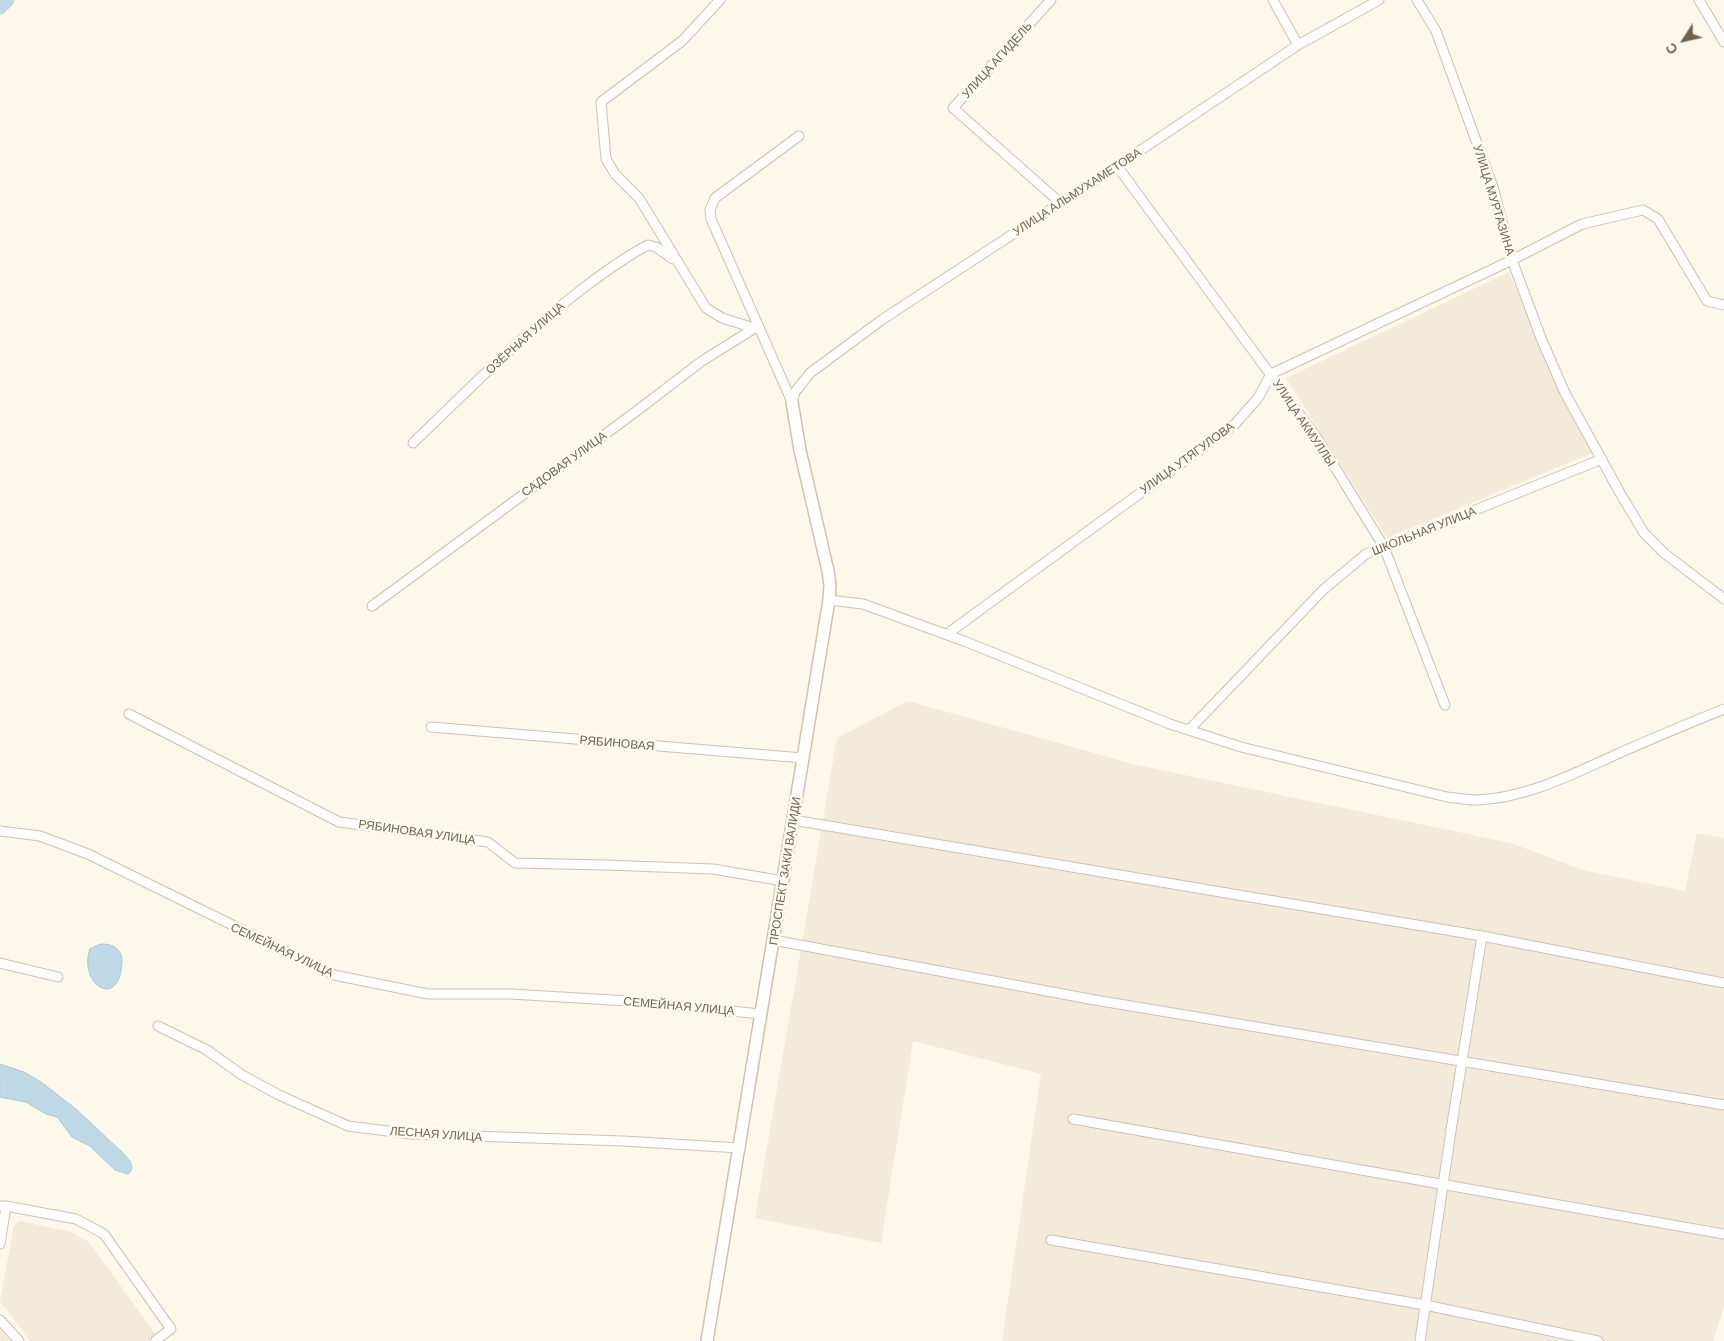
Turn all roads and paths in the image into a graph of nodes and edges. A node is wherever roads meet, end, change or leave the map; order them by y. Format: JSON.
{"nodes":[{"id":1,"x":720,"y":0,"type":"edge"},
{"id":2,"x":1051,"y":0,"type":"edge"},
{"id":3,"x":1273,"y":0,"type":"edge"},
{"id":4,"x":1379,"y":0,"type":"edge"},
{"id":5,"x":1417,"y":0,"type":"edge"},
{"id":6,"x":1699,"y":0,"type":"edge"},
{"id":7,"x":1724,"y":42,"type":"edge"},
{"id":8,"x":1298,"y":46,"type":"junction"},
{"id":9,"x":799,"y":136,"type":"dead end"},
{"id":10,"x":1117,"y":166,"type":"junction"},
{"id":11,"x":1055,"y":198,"type":"dead end"},
{"id":12,"x":1512,"y":260,"type":"junction"},
{"id":13,"x":676,"y":261,"type":"junction"},
{"id":14,"x":1724,"y":305,"type":"edge"},
{"id":15,"x":756,"y":327,"type":"junction"},
{"id":16,"x":1271,"y":374,"type":"junction"},
{"id":17,"x":792,"y":402,"type":"junction"},
{"id":18,"x":413,"y":443,"type":"dead end"},
{"id":19,"x":1602,"y":459,"type":"junction"},
{"id":20,"x":1384,"y":547,"type":"junction"},
{"id":21,"x":1724,"y":599,"type":"edge"},
{"id":22,"x":829,"y":600,"type":"junction"},
{"id":23,"x":372,"y":606,"type":"dead end"},
{"id":24,"x":947,"y":634,"type":"junction"},
{"id":25,"x":1445,"y":705,"type":"dead end"},
{"id":26,"x":1724,"y":709,"type":"edge"},
{"id":27,"x":129,"y":714,"type":"dead end"},
{"id":28,"x":431,"y":727,"type":"dead end"},
{"id":29,"x":1188,"y":730,"type":"junction"},
{"id":30,"x":803,"y":758,"type":"junction"},
{"id":31,"x":793,"y":820,"type":"junction"},
{"id":32,"x":0,"y":831,"type":"edge"},
{"id":33,"x":783,"y":882,"type":"junction"},
{"id":34,"x":1482,"y":936,"type":"junction"},
{"id":35,"x":773,"y":940,"type":"junction"},
{"id":36,"x":0,"y":963,"type":"edge"},
{"id":37,"x":58,"y":977,"type":"dead end"},
{"id":38,"x":1724,"y":983,"type":"edge"},
{"id":39,"x":761,"y":1014,"type":"junction"},
{"id":40,"x":158,"y":1026,"type":"dead end"},
{"id":41,"x":1462,"y":1061,"type":"junction"},
{"id":42,"x":1724,"y":1105,"type":"edge"},
{"id":43,"x":1073,"y":1119,"type":"dead end"},
{"id":44,"x":740,"y":1148,"type":"junction"},
{"id":45,"x":1443,"y":1184,"type":"junction"},
{"id":46,"x":3,"y":1206,"type":"edge"},
{"id":47,"x":1724,"y":1234,"type":"edge"},
{"id":48,"x":1051,"y":1240,"type":"dead end"},
{"id":49,"x":0,"y":1244,"type":"edge"},
{"id":50,"x":1425,"y":1305,"type":"junction"},
{"id":51,"x":0,"y":1320,"type":"edge"},
{"id":52,"x":19,"y":1341,"type":"edge"},
{"id":53,"x":155,"y":1341,"type":"edge"},
{"id":54,"x":707,"y":1341,"type":"edge"},
{"id":55,"x":1420,"y":1341,"type":"edge"},
{"id":56,"x":1598,"y":1341,"type":"edge"}],
"edges":[{"from":1,"to":13,"type":"street"},
{"from":2,"to":11,"type":"street","name":"УЛИЦА АГИДЕЛЬ"},
{"from":3,"to":8,"type":"street"},
{"from":4,"to":8,"type":"street","name":"УЛИЦА АЛЬМУХАМЕТОВА"},
{"from":5,"to":12,"type":"street","name":"УЛИЦА МУРТАЗИНА"},
{"from":6,"to":7,"type":"street"},
{"from":8,"to":10,"type":"street","name":"УЛИЦА АЛЬМУХАМЕТОВА"},
{"from":9,"to":15,"type":"street"},
{"from":10,"to":16,"type":"street","name":"УЛИЦА АКМУЛЛЫ"},
{"from":10,"to":17,"type":"street","name":"УЛИЦА АЛЬМУХАМЕТОВА"},
{"from":12,"to":14,"type":"street","name":"УЛИЦА МУРТАЗИНА"},
{"from":12,"to":16,"type":"street"},
{"from":12,"to":19,"type":"street"},
{"from":13,"to":15,"type":"street"},
{"from":13,"to":18,"type":"street","name":"ОЗЁРНАЯ УЛИЦА"},
{"from":15,"to":17,"type":"street"},
{"from":15,"to":23,"type":"street","name":"САДОВАЯ УЛИЦА"},
{"from":16,"to":20,"type":"street","name":"УЛИЦА АКМУЛЛЫ"},
{"from":16,"to":24,"type":"street","name":"УЛИЦА УТЯГУЛОВА"},
{"from":17,"to":22,"type":"street","name":"ПРОСПЕКТ ЗАКИ ВАЛИДИ"},
{"from":19,"to":20,"type":"street","name":"ШКОЛЬНАЯ УЛИЦА"},
{"from":19,"to":21,"type":"street"},
{"from":20,"to":25,"type":"street","name":"УЛИЦА АКМУЛЛЫ"},
{"from":20,"to":29,"type":"street","name":"ШКОЛЬНАЯ УЛИЦА"},
{"from":22,"to":24,"type":"street"},
{"from":22,"to":30,"type":"street","name":"ПРОСПЕКТ ЗАКИ ВАЛИДИ"},
{"from":24,"to":29,"type":"street"},
{"from":26,"to":29,"type":"street"},
{"from":27,"to":33,"type":"street","name":"РЯБИНОВАЯ УЛИЦА"},
{"from":28,"to":30,"type":"street","name":"РЯБИНОВАЯ"},
{"from":30,"to":31,"type":"street","name":"ПРОСПЕКТ ЗАКИ ВАЛИДИ"},
{"from":31,"to":33,"type":"street","name":"ПРОСПЕКТ ЗАКИ ВАЛИДИ"},
{"from":31,"to":34,"type":"street"},
{"from":32,"to":39,"type":"street","name":"СЕМЕЙНАЯ УЛИЦА"},
{"from":33,"to":35,"type":"street","name":"ПРОСПЕКТ ЗАКИ ВАЛИДИ"},
{"from":34,"to":38,"type":"street"},
{"from":34,"to":41,"type":"street"},
{"from":35,"to":39,"type":"street","name":"ПРОСПЕКТ ЗАКИ ВАЛИДИ"},
{"from":35,"to":41,"type":"street"},
{"from":36,"to":37,"type":"street"},
{"from":39,"to":44,"type":"street","name":"ПРОСПЕКТ ЗАКИ ВАЛИДИ"},
{"from":40,"to":44,"type":"street","name":"ЛЕСНАЯ УЛИЦА"},
{"from":41,"to":42,"type":"street"},
{"from":41,"to":45,"type":"street"},
{"from":43,"to":45,"type":"street"},
{"from":44,"to":54,"type":"street","name":"ПРОСПЕКТ ЗАКИ ВАЛИДИ"},
{"from":45,"to":47,"type":"street"},
{"from":45,"to":50,"type":"street"},
{"from":46,"to":49,"type":"street"},
{"from":46,"to":53,"type":"street"},
{"from":48,"to":50,"type":"street"},
{"from":50,"to":55,"type":"street"},
{"from":50,"to":56,"type":"street"},
{"from":51,"to":52,"type":"street"}]}
